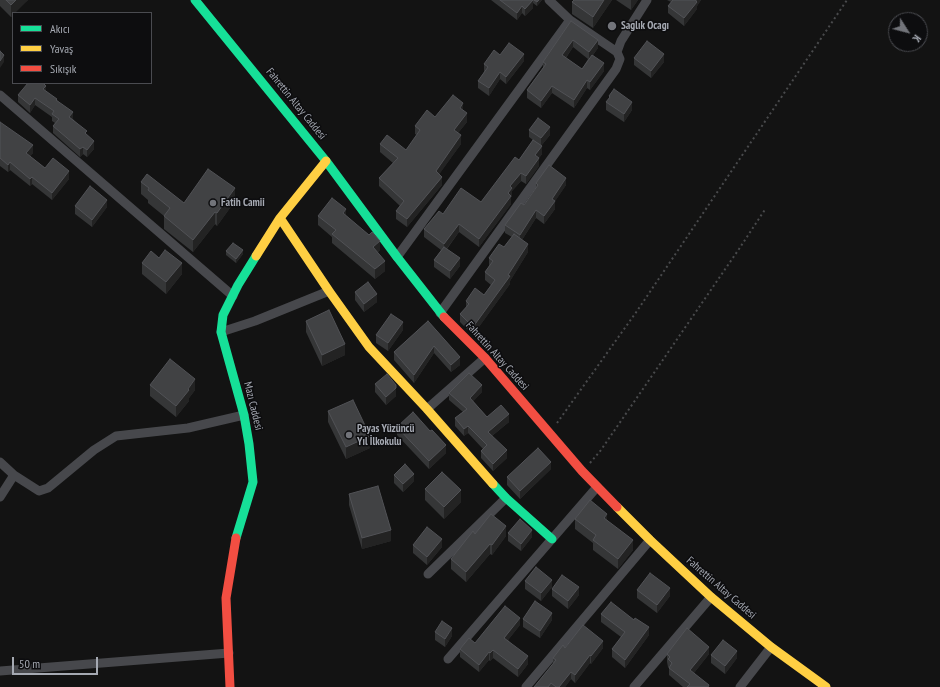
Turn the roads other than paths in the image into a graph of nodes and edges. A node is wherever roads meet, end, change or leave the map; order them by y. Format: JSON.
{"nodes":[{"id":1,"x":195,"y":0,"type":"edge"},
{"id":2,"x":548,"y":0,"type":"edge"},
{"id":3,"x":648,"y":0,"type":"edge"},
{"id":4,"x":570,"y":20,"type":"junction"},
{"id":5,"x":617,"y":52,"type":"junction"},
{"id":6,"x":0,"y":95,"type":"edge"},
{"id":7,"x":326,"y":161,"type":"junction"},
{"id":8,"x":280,"y":218,"type":"junction"},
{"id":9,"x":397,"y":258,"type":"junction"},
{"id":10,"x":329,"y":291,"type":"junction"},
{"id":11,"x":233,"y":296,"type":"junction"},
{"id":12,"x":440,"y":313,"type":"junction"},
{"id":13,"x":221,"y":332,"type":"junction"},
{"id":14,"x":485,"y":358,"type":"junction"},
{"id":15,"x":427,"y":409,"type":"junction"},
{"id":16,"x":244,"y":415,"type":"junction"},
{"id":17,"x":0,"y":462,"type":"edge"},
{"id":18,"x":14,"y":475,"type":"junction"},
{"id":19,"x":596,"y":487,"type":"junction"},
{"id":20,"x":0,"y":497,"type":"edge"},
{"id":21,"x":506,"y":498,"type":"junction"},
{"id":22,"x":552,"y":539,"type":"junction"},
{"id":23,"x":650,"y":540,"type":"junction"},
{"id":24,"x":428,"y":574,"type":"dead end"},
{"id":25,"x":711,"y":597,"type":"junction"},
{"id":26,"x":771,"y":647,"type":"junction"},
{"id":27,"x":229,"y":653,"type":"junction"},
{"id":28,"x":448,"y":658,"type":"dead end"},
{"id":29,"x":0,"y":671,"type":"edge"},
{"id":30,"x":230,"y":687,"type":"edge"},
{"id":31,"x":526,"y":687,"type":"edge"},
{"id":32,"x":634,"y":687,"type":"edge"},
{"id":33,"x":740,"y":687,"type":"edge"},
{"id":34,"x":826,"y":687,"type":"edge"}],
"edges":[{"from":1,"to":7,"type":"street","name":"Fahrettin Altay Caddesi"},
{"from":2,"to":4,"type":"street"},
{"from":3,"to":5,"type":"street"},
{"from":4,"to":5,"type":"street"},
{"from":4,"to":9,"type":"street"},
{"from":5,"to":12,"type":"street"},
{"from":6,"to":11,"type":"street"},
{"from":7,"to":8,"type":"street","name":"Mazı Caddesi"},
{"from":7,"to":9,"type":"street","name":"Fahrettin Altay Caddesi"},
{"from":8,"to":10,"type":"street"},
{"from":8,"to":11,"type":"street","name":"Mazı Caddesi"},
{"from":9,"to":12,"type":"street","name":"Fahrettin Altay Caddesi"},
{"from":10,"to":13,"type":"street"},
{"from":10,"to":15,"type":"street"},
{"from":11,"to":13,"type":"street","name":"Mazı Caddesi"},
{"from":12,"to":14,"type":"street","name":"Fahrettin Altay Caddesi"},
{"from":13,"to":16,"type":"street","name":"Mazı Caddesi"},
{"from":14,"to":15,"type":"street"},
{"from":14,"to":19,"type":"street","name":"Fahrettin Altay Caddesi"},
{"from":15,"to":21,"type":"street"},
{"from":16,"to":18,"type":"street"},
{"from":16,"to":27,"type":"street","name":"Mazı Caddesi"},
{"from":17,"to":18,"type":"street"},
{"from":18,"to":20,"type":"street"},
{"from":19,"to":22,"type":"street"},
{"from":19,"to":23,"type":"street","name":"Fahrettin Altay Caddesi"},
{"from":21,"to":22,"type":"street"},
{"from":21,"to":24,"type":"street"},
{"from":22,"to":28,"type":"street"},
{"from":23,"to":25,"type":"street","name":"Fahrettin Altay Caddesi"},
{"from":23,"to":31,"type":"street"},
{"from":25,"to":26,"type":"street","name":"Fahrettin Altay Caddesi"},
{"from":25,"to":32,"type":"street"},
{"from":26,"to":33,"type":"street"},
{"from":26,"to":34,"type":"street","name":"Fahrettin Altay Caddesi"},
{"from":27,"to":29,"type":"street"},
{"from":27,"to":30,"type":"street","name":"Mazı Caddesi"}]}
